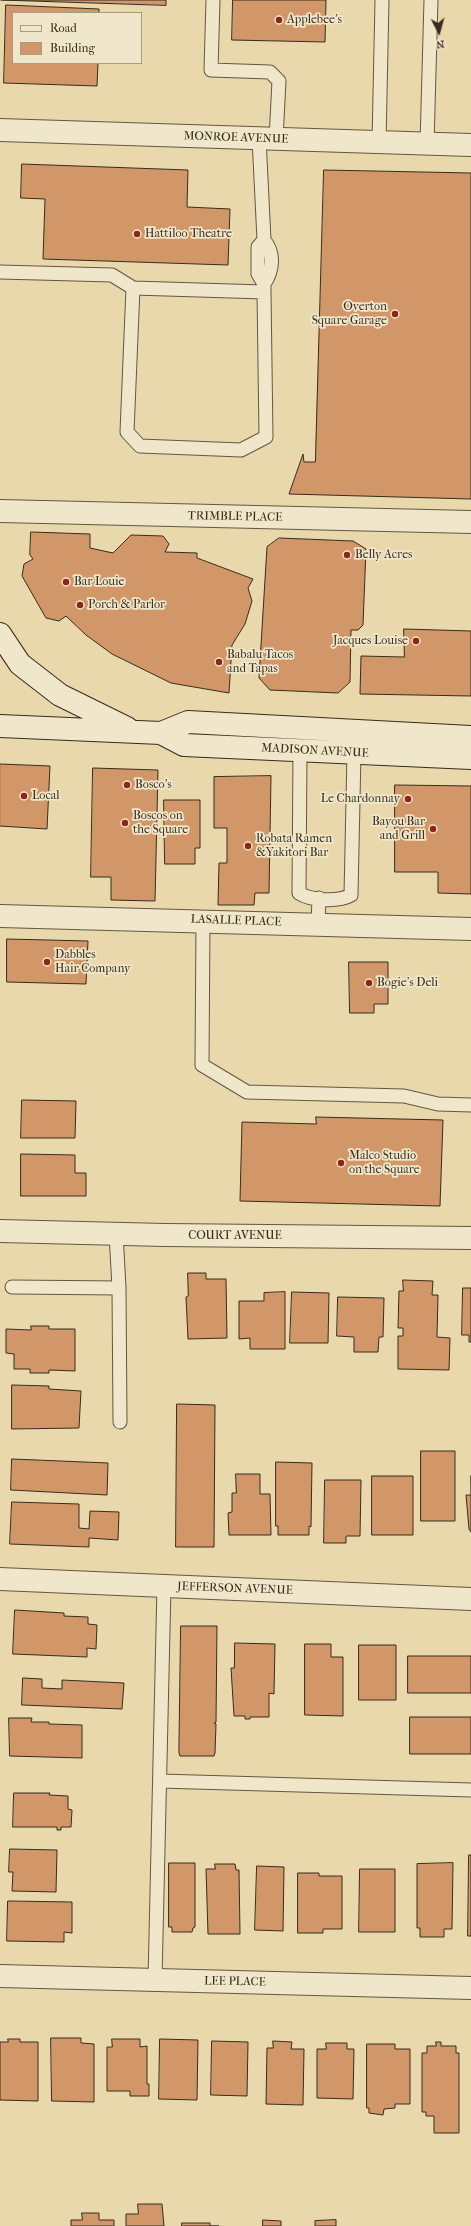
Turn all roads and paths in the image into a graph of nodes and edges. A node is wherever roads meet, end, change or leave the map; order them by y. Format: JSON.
{"nodes":[{"id":1,"x":213,"y":0,"type":"edge"},
{"id":2,"x":431,"y":0,"type":"edge"},
{"id":3,"x":381,"y":5,"type":"edge"},
{"id":4,"x":0,"y":130,"type":"edge"},
{"id":5,"x":268,"y":138,"type":"junction"},
{"id":6,"x":379,"y":143,"type":"junction"},
{"id":7,"x":427,"y":144,"type":"junction"},
{"id":8,"x":471,"y":145,"type":"edge"},
{"id":9,"x":0,"y":272,"type":"edge"},
{"id":10,"x":133,"y":288,"type":"junction"},
{"id":11,"x":264,"y":288,"type":"junction"},
{"id":12,"x":0,"y":511,"type":"edge"},
{"id":13,"x":471,"y":522,"type":"edge"},
{"id":14,"x":0,"y":634,"type":"edge"},
{"id":15,"x":0,"y":726,"type":"edge"},
{"id":16,"x":137,"y":733,"type":"junction"},
{"id":17,"x":161,"y":733,"type":"junction"},
{"id":18,"x":471,"y":737,"type":"edge"},
{"id":19,"x":300,"y":750,"type":"junction"},
{"id":20,"x":354,"y":752,"type":"junction"},
{"id":21,"x":471,"y":758,"type":"edge"},
{"id":22,"x":319,"y":898,"type":"junction"},
{"id":23,"x":0,"y":916,"type":"edge"},
{"id":24,"x":203,"y":920,"type":"junction"},
{"id":25,"x":318,"y":924,"type":"junction"},
{"id":26,"x":471,"y":929,"type":"edge"},
{"id":27,"x":471,"y":1105,"type":"edge"},
{"id":28,"x":0,"y":1231,"type":"edge"},
{"id":29,"x":116,"y":1233,"type":"junction"},
{"id":30,"x":471,"y":1238,"type":"edge"},
{"id":31,"x":12,"y":1287,"type":"dead end"},
{"id":32,"x":119,"y":1288,"type":"junction"},
{"id":33,"x":120,"y":1422,"type":"dead end"},
{"id":34,"x":0,"y":1579,"type":"edge"},
{"id":35,"x":164,"y":1586,"type":"junction"},
{"id":36,"x":471,"y":1599,"type":"edge"},
{"id":37,"x":160,"y":1781,"type":"junction"},
{"id":38,"x":471,"y":1790,"type":"edge"},
{"id":39,"x":0,"y":1976,"type":"edge"},
{"id":40,"x":154,"y":1980,"type":"junction"},
{"id":41,"x":471,"y":1988,"type":"edge"}],
"edges":[{"from":1,"to":5,"type":"lane"},
{"from":2,"to":7,"type":"lane"},
{"from":3,"to":6,"type":"lane"},
{"from":4,"to":5,"type":"street","name":"MONROE AVENUE"},
{"from":5,"to":6,"type":"street","name":"MONROE AVENUE"},
{"from":5,"to":11,"type":"lane"},
{"from":6,"to":7,"type":"street","name":"MONROE AVENUE"},
{"from":7,"to":8,"type":"street","name":"MONROE AVENUE"},
{"from":9,"to":10,"type":"lane"},
{"from":10,"to":11,"type":"lane"},
{"from":10,"to":11,"type":"lane"},
{"from":12,"to":13,"type":"street","name":"TRIMBLE PLACE"},
{"from":14,"to":16,"type":"street"},
{"from":15,"to":16,"type":"street","name":"MADISON AVENUE"},
{"from":16,"to":17,"type":"street","name":"MADISON AVENUE"},
{"from":17,"to":18,"type":"street","name":"MADISON AVENUE"},
{"from":17,"to":19,"type":"street","name":"MADISON AVENUE"},
{"from":19,"to":20,"type":"street","name":"MADISON AVENUE"},
{"from":19,"to":22,"type":"lane"},
{"from":20,"to":21,"type":"street","name":"MADISON AVENUE"},
{"from":20,"to":22,"type":"lane"},
{"from":22,"to":25,"type":"lane"},
{"from":23,"to":24,"type":"street","name":"LASALLE PLACE"},
{"from":24,"to":25,"type":"street","name":"LASALLE PLACE"},
{"from":24,"to":27,"type":"lane"},
{"from":25,"to":26,"type":"street","name":"LASALLE PLACE"},
{"from":28,"to":29,"type":"street","name":"COURT AVENUE"},
{"from":29,"to":30,"type":"street","name":"COURT AVENUE"},
{"from":29,"to":32,"type":"lane"},
{"from":31,"to":32,"type":"lane"},
{"from":32,"to":33,"type":"lane"},
{"from":34,"to":35,"type":"street","name":"JEFFERSON AVENUE"},
{"from":35,"to":36,"type":"street","name":"JEFFERSON AVENUE"},
{"from":35,"to":37,"type":"lane"},
{"from":37,"to":38,"type":"lane"},
{"from":37,"to":40,"type":"lane"},
{"from":39,"to":40,"type":"street","name":"LEE PLACE"},
{"from":40,"to":41,"type":"street","name":"LEE PLACE"}]}
